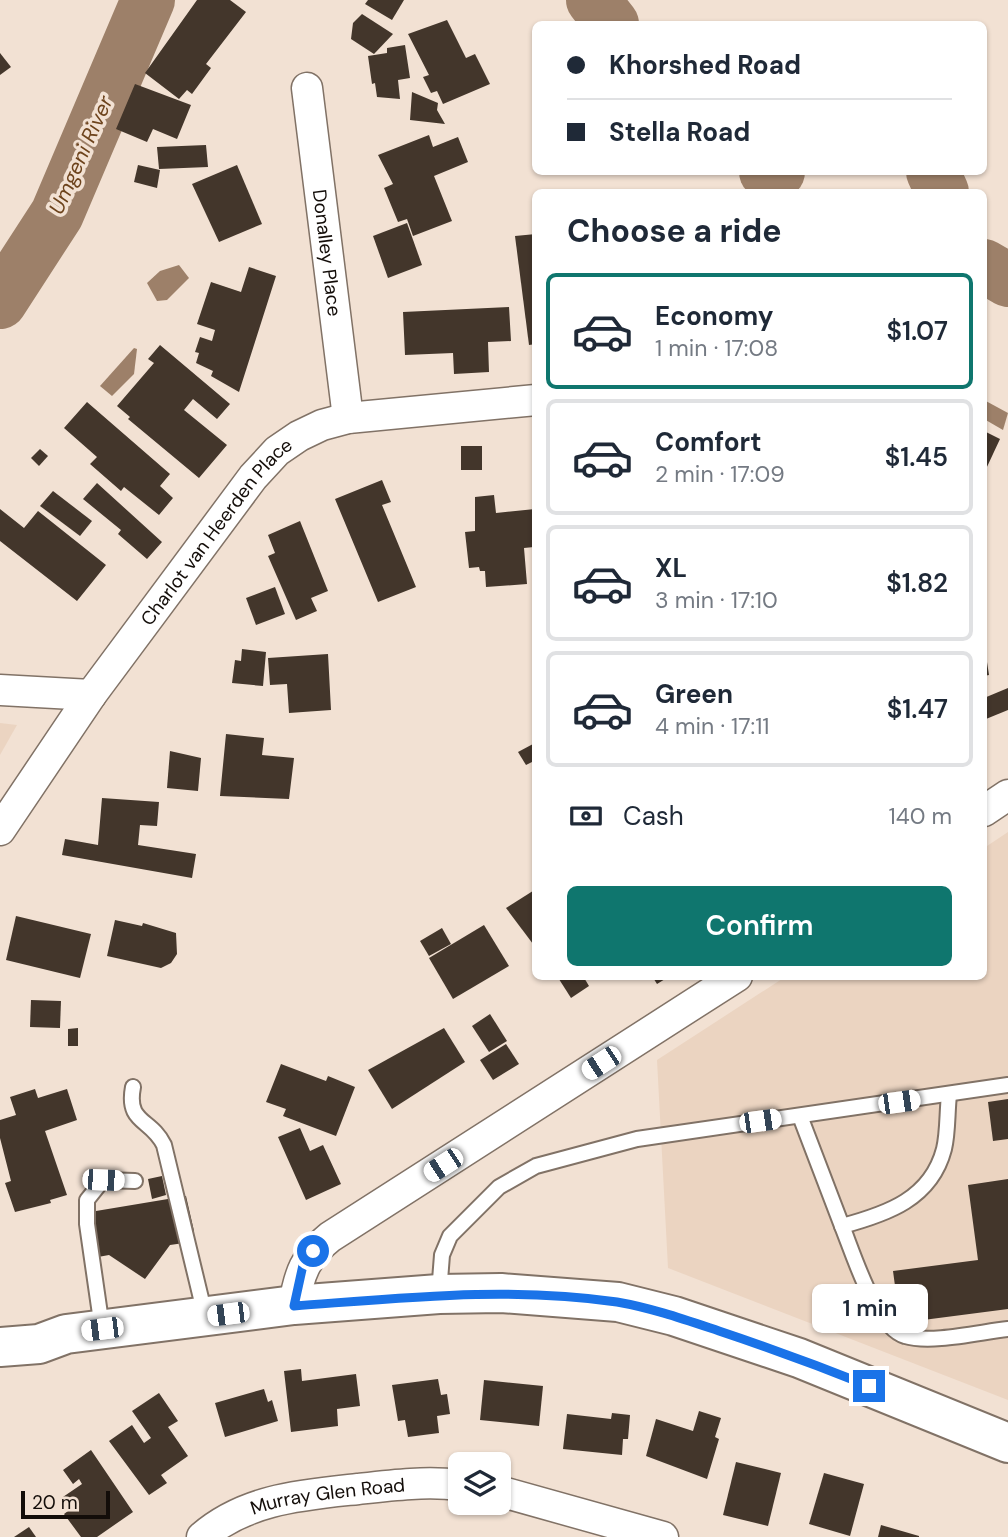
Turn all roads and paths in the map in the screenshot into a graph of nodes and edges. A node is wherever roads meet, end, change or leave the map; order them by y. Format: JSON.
{"nodes":[{"id":1,"x":307,"y":88,"type":"dead end"},
{"id":2,"x":532,"y":400,"type":"edge"},
{"id":3,"x":348,"y":418,"type":"junction"},
{"id":4,"x":0,"y":690,"type":"edge"},
{"id":5,"x":91,"y":695,"type":"junction"},
{"id":6,"x":1008,"y":795,"type":"edge"},
{"id":7,"x":987,"y":809,"type":"edge"},
{"id":8,"x":0,"y":830,"type":"edge"},
{"id":9,"x":731,"y":980,"type":"edge"},
{"id":10,"x":1008,"y":1085,"type":"edge"},
{"id":11,"x":133,"y":1087,"type":"dead end"},
{"id":12,"x":949,"y":1095,"type":"junction"},
{"id":13,"x":800,"y":1116,"type":"junction"},
{"id":14,"x":135,"y":1181,"type":"dead end"},
{"id":15,"x":842,"y":1226,"type":"junction"},
{"id":16,"x":439,"y":1294,"type":"junction"},
{"id":17,"x":294,"y":1306,"type":"junction"},
{"id":18,"x":205,"y":1317,"type":"junction"},
{"id":19,"x":0,"y":1325,"type":"edge"},
{"id":20,"x":1008,"y":1329,"type":"edge"},
{"id":21,"x":69,"y":1336,"type":"junction"},
{"id":22,"x":0,"y":1347,"type":"edge"},
{"id":23,"x":0,"y":1363,"type":"edge"},
{"id":24,"x":1008,"y":1443,"type":"edge"},
{"id":25,"x":448,"y":1485,"type":"edge"},
{"id":26,"x":511,"y":1494,"type":"edge"},
{"id":27,"x":202,"y":1537,"type":"edge"},
{"id":28,"x":663,"y":1537,"type":"edge"}],
"edges":[{"from":1,"to":3,"type":"street","name":"Donalley Place"},
{"from":2,"to":3,"type":"street","name":"Charlot van Heerden Place"},
{"from":3,"to":5,"type":"street","name":"Charlot van Heerden Place"},
{"from":4,"to":5,"type":"street"},
{"from":5,"to":8,"type":"street","name":"Charlot van Heerden Place"},
{"from":6,"to":7,"type":"street"},
{"from":9,"to":17,"type":"street"},
{"from":10,"to":12,"type":"lane"},
{"from":11,"to":18,"type":"lane"},
{"from":12,"to":13,"type":"lane"},
{"from":12,"to":15,"type":"lane"},
{"from":13,"to":15,"type":"lane"},
{"from":13,"to":16,"type":"lane"},
{"from":14,"to":21,"type":"lane"},
{"from":15,"to":20,"type":"lane"},
{"from":16,"to":17,"type":"main road"},
{"from":16,"to":24,"type":"main road"},
{"from":17,"to":18,"type":"main road"},
{"from":18,"to":21,"type":"main road"},
{"from":19,"to":21,"type":"main road"},
{"from":21,"to":22,"type":"main road"},
{"from":21,"to":23,"type":"main road"},
{"from":25,"to":27,"type":"street","name":"Murray Glen Road"},
{"from":26,"to":28,"type":"street"}]}
